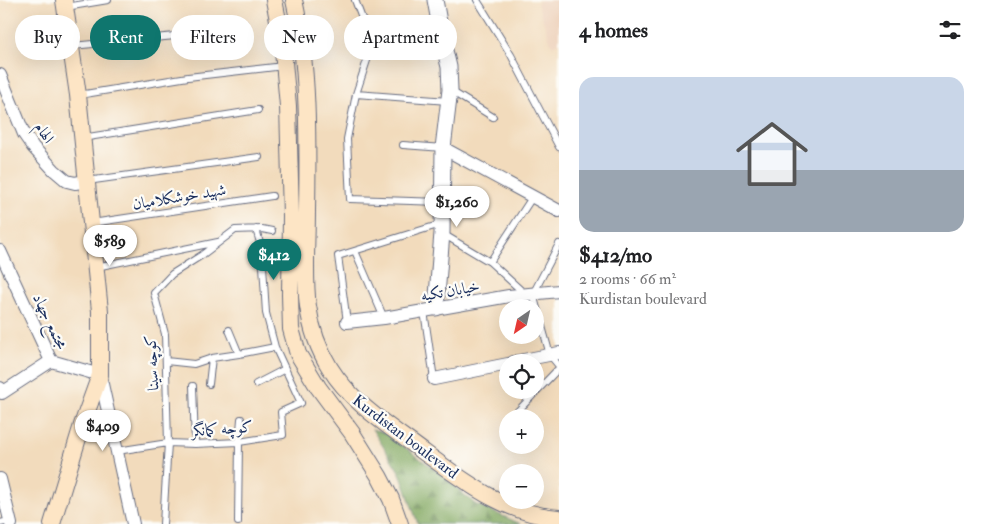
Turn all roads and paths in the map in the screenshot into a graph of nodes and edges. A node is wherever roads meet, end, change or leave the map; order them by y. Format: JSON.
{"nodes":[{"id":1,"x":108,"y":0,"type":"edge"},
{"id":2,"x":274,"y":0,"type":"edge"},
{"id":3,"x":294,"y":0,"type":"edge"},
{"id":4,"x":355,"y":0,"type":"edge"},
{"id":5,"x":435,"y":0,"type":"edge"},
{"id":6,"x":477,"y":0,"type":"edge"},
{"id":7,"x":64,"y":4,"type":"edge"},
{"id":8,"x":171,"y":36,"type":"edge"},
{"id":9,"x":80,"y":45,"type":"edge"},
{"id":10,"x":74,"y":60,"type":"edge"},
{"id":11,"x":285,"y":66,"type":"junction"},
{"id":12,"x":0,"y":75,"type":"edge"},
{"id":13,"x":356,"y":94,"type":"junction"},
{"id":14,"x":78,"y":95,"type":"junction"},
{"id":15,"x":449,"y":96,"type":"junction"},
{"id":16,"x":258,"y":110,"type":"dead end"},
{"id":17,"x":494,"y":117,"type":"dead end"},
{"id":18,"x":81,"y":138,"type":"junction"},
{"id":19,"x":403,"y":145,"type":"dead end"},
{"id":20,"x":443,"y":148,"type":"junction"},
{"id":21,"x":559,"y":148,"type":"edge"},
{"id":22,"x":259,"y":157,"type":"dead end"},
{"id":23,"x":86,"y":181,"type":"junction"},
{"id":24,"x":272,"y":196,"type":"dead end"},
{"id":25,"x":533,"y":196,"type":"junction"},
{"id":26,"x":442,"y":202,"type":"junction"},
{"id":27,"x":559,"y":211,"type":"edge"},
{"id":28,"x":91,"y":223,"type":"junction"},
{"id":29,"x":442,"y":228,"type":"junction"},
{"id":30,"x":256,"y":229,"type":"junction"},
{"id":31,"x":272,"y":231,"type":"dead end"},
{"id":32,"x":220,"y":242,"type":"junction"},
{"id":33,"x":559,"y":244,"type":"edge"},
{"id":34,"x":355,"y":251,"type":"junction"},
{"id":35,"x":0,"y":252,"type":"edge"},
{"id":36,"x":490,"y":262,"type":"junction"},
{"id":37,"x":95,"y":267,"type":"junction"},
{"id":38,"x":559,"y":291,"type":"edge"},
{"id":39,"x":529,"y":294,"type":"junction"},
{"id":40,"x":430,"y":309,"type":"junction"},
{"id":41,"x":384,"y":318,"type":"junction"},
{"id":42,"x":347,"y":322,"type":"joint"},
{"id":43,"x":229,"y":330,"type":"dead end"},
{"id":44,"x":275,"y":347,"type":"junction"},
{"id":45,"x":239,"y":354,"type":"junction"},
{"id":46,"x":555,"y":354,"type":"edge"},
{"id":47,"x":212,"y":358,"type":"junction"},
{"id":48,"x":52,"y":361,"type":"junction"},
{"id":49,"x":166,"y":361,"type":"junction"},
{"id":50,"x":499,"y":366,"type":"edge"},
{"id":51,"x":559,"y":367,"type":"edge"},
{"id":52,"x":285,"y":369,"type":"junction"},
{"id":53,"x":100,"y":375,"type":"junction"},
{"id":54,"x":434,"y":379,"type":"joint"},
{"id":55,"x":209,"y":384,"type":"dead end"},
{"id":56,"x":256,"y":384,"type":"dead end"},
{"id":57,"x":193,"y":386,"type":"dead end"},
{"id":58,"x":0,"y":388,"type":"edge"},
{"id":59,"x":520,"y":409,"type":"edge"},
{"id":60,"x":241,"y":419,"type":"dead end"},
{"id":61,"x":239,"y":442,"type":"junction"},
{"id":62,"x":168,"y":443,"type":"junction"},
{"id":63,"x":195,"y":444,"type":"junction"},
{"id":64,"x":117,"y":452,"type":"junction"},
{"id":65,"x":0,"y":479,"type":"edge"},
{"id":66,"x":559,"y":518,"type":"edge"},
{"id":67,"x":238,"y":522,"type":"dead end"},
{"id":68,"x":7,"y":523,"type":"edge"},
{"id":69,"x":52,"y":524,"type":"edge"},
{"id":70,"x":132,"y":524,"type":"edge"},
{"id":71,"x":163,"y":524,"type":"edge"},
{"id":72,"x":400,"y":524,"type":"edge"}],
"edges":[{"from":1,"to":7,"type":"lane"},
{"from":2,"to":11,"type":"main road","name":"Kurdistan boulevard"},
{"from":3,"to":66,"type":"main road","name":"Kurdistan boulevard"},
{"from":4,"to":13,"type":"lane"},
{"from":5,"to":15,"type":"street"},
{"from":6,"to":21,"type":"lane"},
{"from":8,"to":9,"type":"lane"},
{"from":10,"to":14,"type":"main road"},
{"from":11,"to":14,"type":"lane"},
{"from":11,"to":72,"type":"main road","name":"Kurdistan boulevard"},
{"from":12,"to":23,"type":"street","name":"الهام"},
{"from":13,"to":15,"type":"lane"},
{"from":13,"to":26,"type":"lane"},
{"from":14,"to":18,"type":"main road"},
{"from":15,"to":17,"type":"lane"},
{"from":15,"to":20,"type":"street"},
{"from":16,"to":18,"type":"lane"},
{"from":18,"to":23,"type":"main road"},
{"from":19,"to":20,"type":"lane"},
{"from":20,"to":25,"type":"street"},
{"from":20,"to":26,"type":"street"},
{"from":22,"to":23,"type":"lane"},
{"from":23,"to":28,"type":"main road"},
{"from":24,"to":28,"type":"lane","name":"شهید خوشکلامیان"},
{"from":25,"to":27,"type":"street"},
{"from":25,"to":36,"type":"lane"},
{"from":26,"to":29,"type":"street"},
{"from":28,"to":37,"type":"main road"},
{"from":29,"to":34,"type":"lane"},
{"from":29,"to":36,"type":"lane"},
{"from":29,"to":40,"type":"street"},
{"from":30,"to":31,"type":"lane"},
{"from":30,"to":32,"type":"lane"},
{"from":30,"to":44,"type":"lane"},
{"from":32,"to":37,"type":"lane"},
{"from":32,"to":49,"type":"lane","name":"کوچه سینا"},
{"from":33,"to":39,"type":"lane"},
{"from":34,"to":41,"type":"lane"},
{"from":34,"to":42,"type":"lane"},
{"from":35,"to":48,"type":"street","name":"مجتمع جهاد"},
{"from":36,"to":39,"type":"lane"},
{"from":37,"to":53,"type":"main road"},
{"from":38,"to":39,"type":"street","name":"خیابان تکیه"},
{"from":39,"to":40,"type":"street","name":"خیابان تکیه"},
{"from":39,"to":46,"type":"lane"},
{"from":40,"to":41,"type":"street","name":"خیابان تکیه"},
{"from":40,"to":54,"type":"lane"},
{"from":41,"to":42,"type":"street","name":"خیابان تکیه"},
{"from":43,"to":45,"type":"lane"},
{"from":44,"to":45,"type":"lane"},
{"from":44,"to":52,"type":"lane"},
{"from":45,"to":47,"type":"lane"},
{"from":46,"to":51,"type":"lane"},
{"from":47,"to":49,"type":"lane"},
{"from":47,"to":55,"type":"lane"},
{"from":48,"to":53,"type":"street","name":"مجتمع جهاد"},
{"from":48,"to":58,"type":"street"},
{"from":49,"to":62,"type":"lane","name":"کوچه سینا"},
{"from":50,"to":54,"type":"street"},
{"from":51,"to":59,"type":"lane"},
{"from":52,"to":56,"type":"lane"},
{"from":52,"to":61,"type":"lane","name":"کوچه کمانگر"},
{"from":53,"to":64,"type":"street"},
{"from":53,"to":69,"type":"main road"},
{"from":57,"to":63,"type":"lane"},
{"from":60,"to":61,"type":"lane"},
{"from":61,"to":63,"type":"lane","name":"کوچه کمانگر"},
{"from":61,"to":67,"type":"lane"},
{"from":62,"to":63,"type":"lane","name":"کوچه کمانگر"},
{"from":62,"to":64,"type":"lane","name":"کوچه کمانگر"},
{"from":62,"to":71,"type":"lane","name":"کوچه سینا"},
{"from":64,"to":70,"type":"street"},
{"from":65,"to":68,"type":"street"}]}
